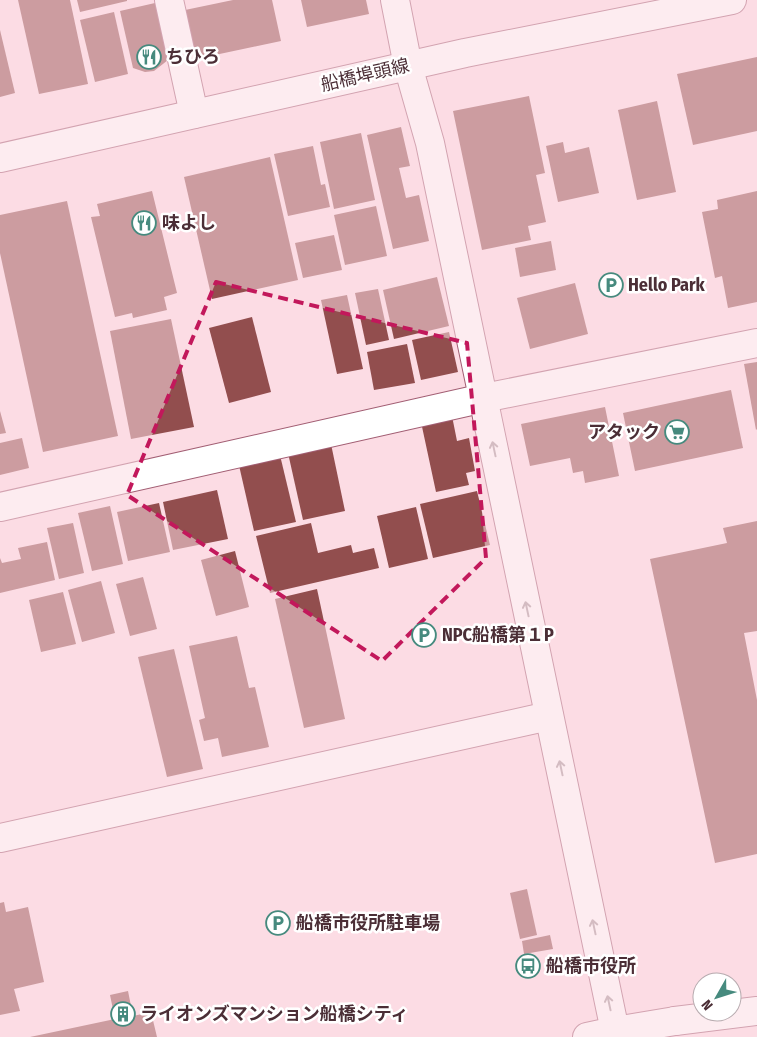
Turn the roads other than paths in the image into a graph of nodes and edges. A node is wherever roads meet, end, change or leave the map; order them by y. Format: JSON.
{"nodes":[{"id":1,"x":169,"y":0,"type":"edge"},
{"id":2,"x":395,"y":0,"type":"edge"},
{"id":3,"x":732,"y":0,"type":"edge"},
{"id":4,"x":408,"y":66,"type":"junction"},
{"id":5,"x":194,"y":114,"type":"junction"},
{"id":6,"x":0,"y":158,"type":"edge"},
{"id":7,"x":757,"y":343,"type":"edge"},
{"id":8,"x":484,"y":398,"type":"junction"},
{"id":9,"x":0,"y":507,"type":"edge"},
{"id":10,"x":550,"y":716,"type":"junction"},
{"id":11,"x":0,"y":838,"type":"edge"},
{"id":12,"x":757,"y":1010,"type":"edge"},
{"id":13,"x":615,"y":1031,"type":"junction"},
{"id":14,"x":587,"y":1037,"type":"edge"}],
"edges":[{"from":1,"to":5,"type":"street"},
{"from":2,"to":4,"type":"street"},
{"from":3,"to":4,"type":"street","name":"船橋埠頭線"},
{"from":4,"to":5,"type":"street","name":"船橋埠頭線"},
{"from":4,"to":8,"type":"street"},
{"from":5,"to":6,"type":"street","name":"船橋埠頭線"},
{"from":7,"to":8,"type":"street"},
{"from":8,"to":9,"type":"street"},
{"from":10,"to":8,"type":"street","one_way":true},
{"from":10,"to":11,"type":"street"},
{"from":13,"to":10,"type":"street","one_way":true},
{"from":12,"to":13,"type":"street"},
{"from":13,"to":14,"type":"street"}]}
